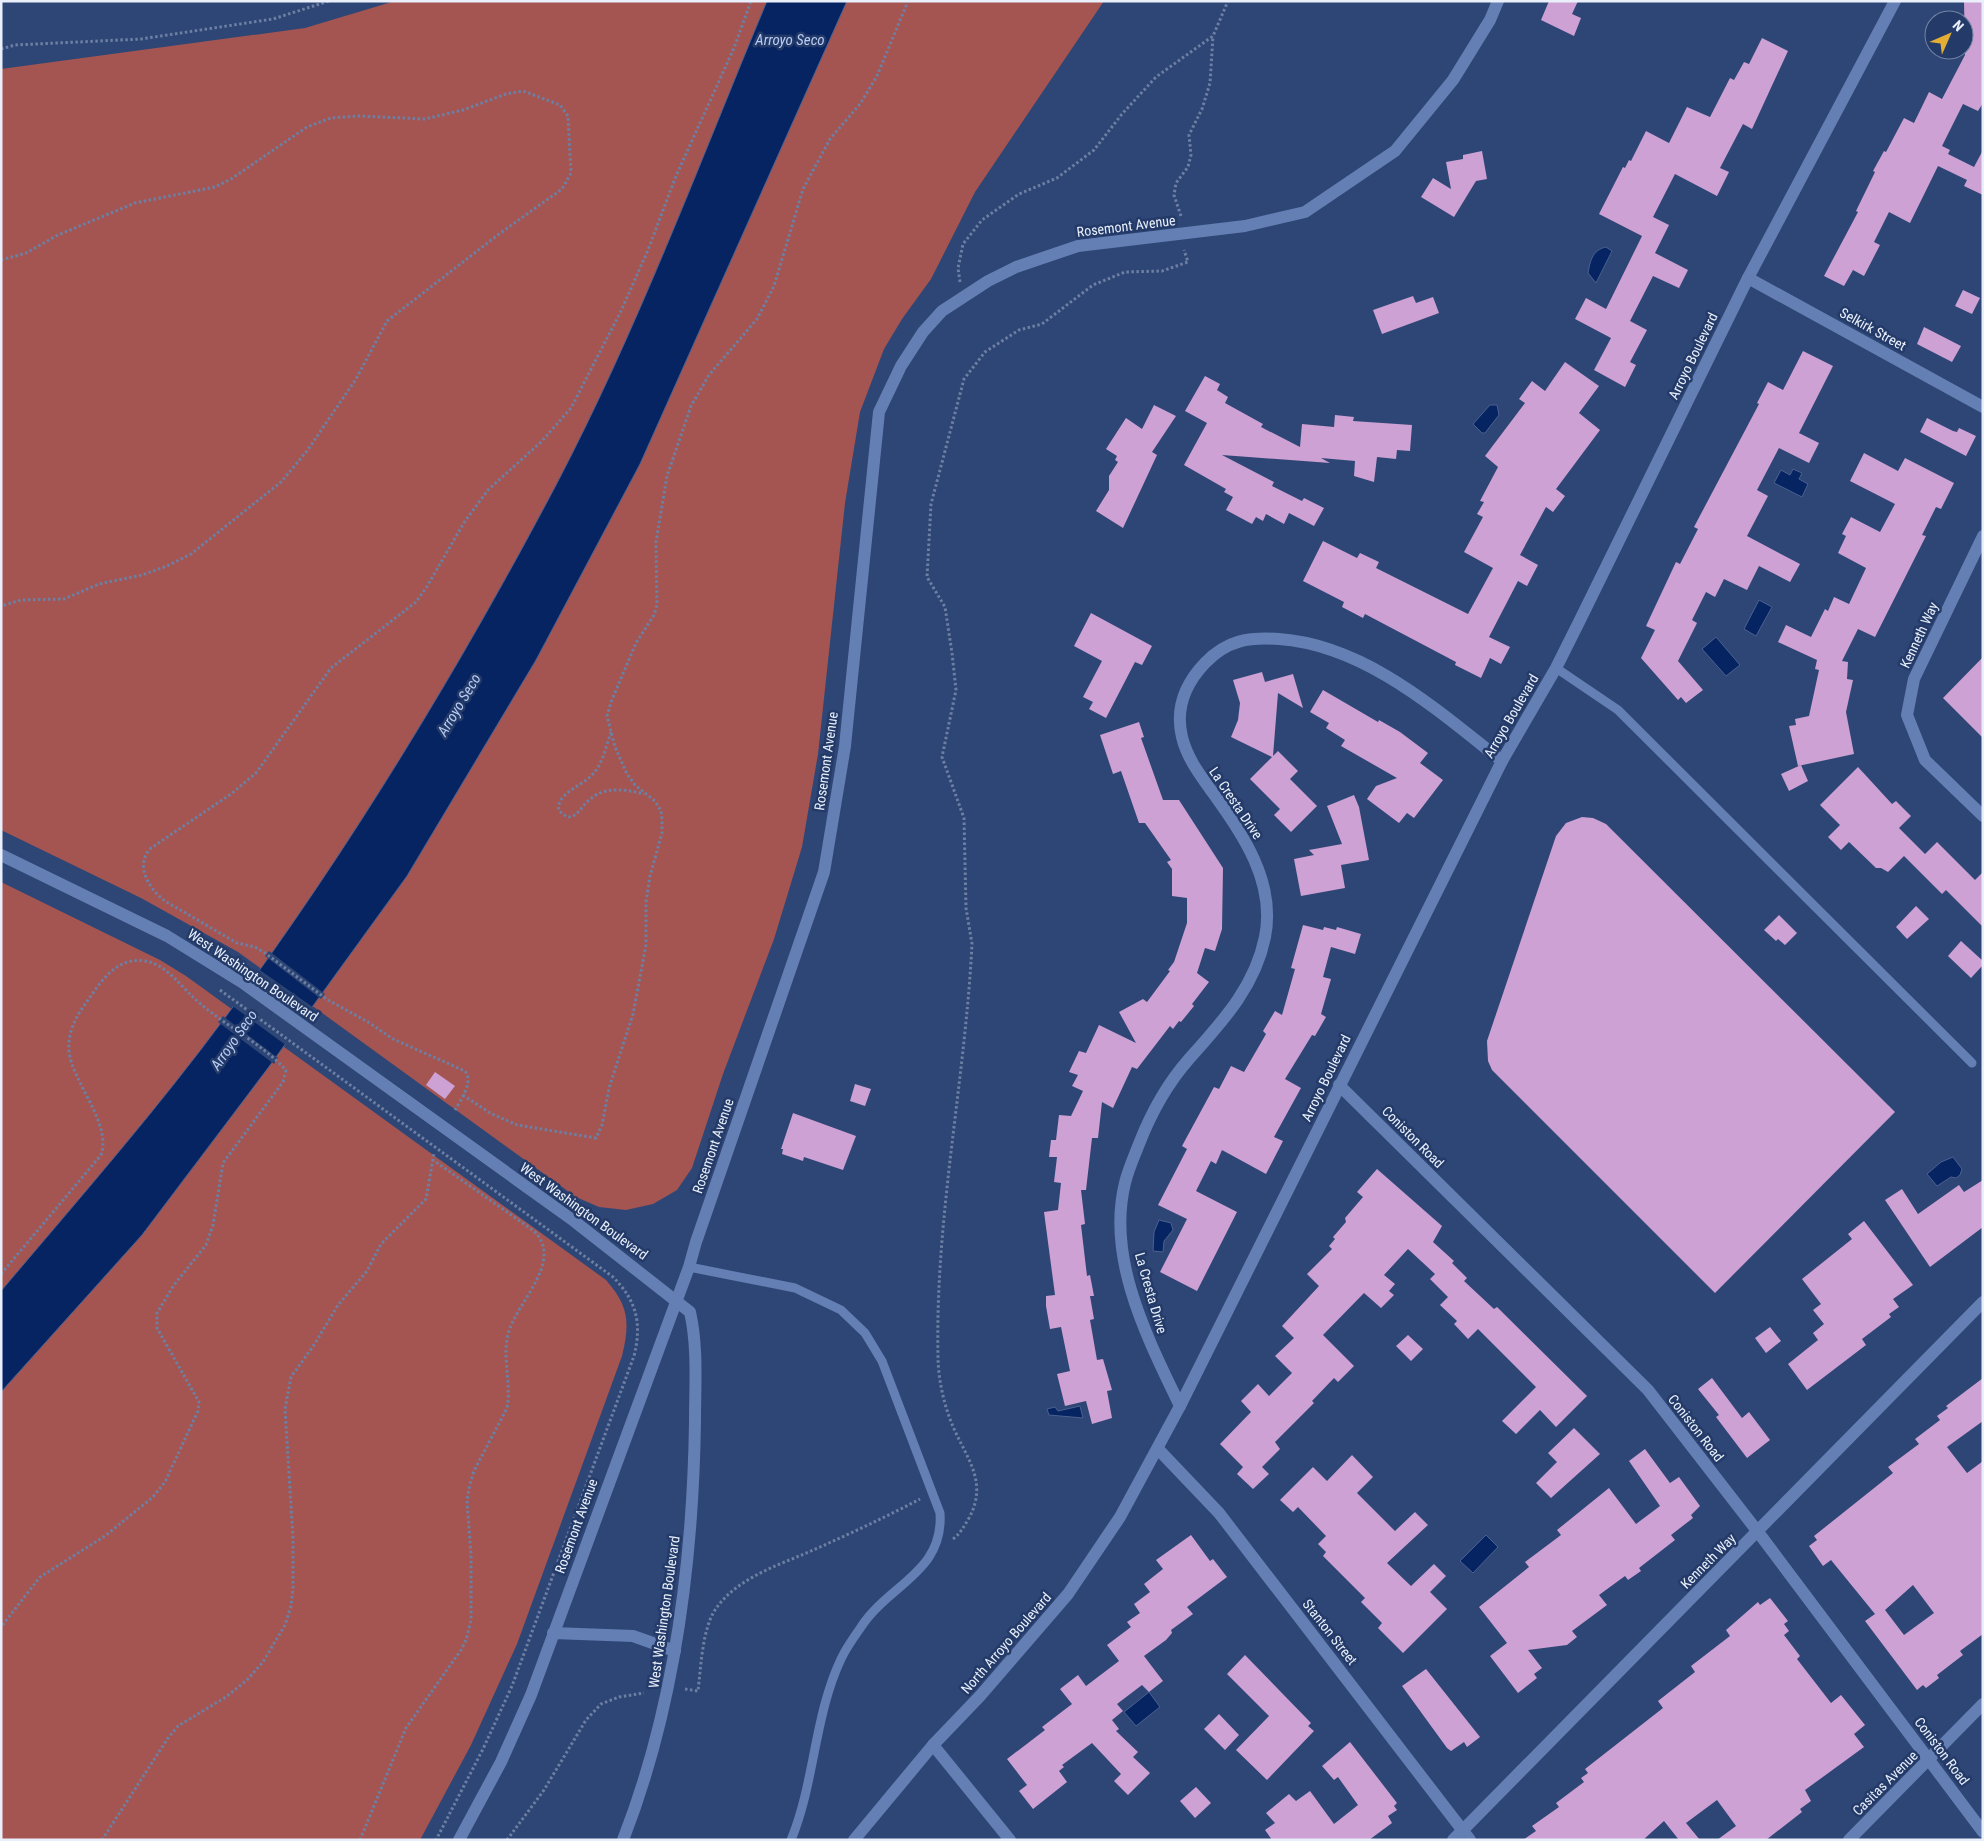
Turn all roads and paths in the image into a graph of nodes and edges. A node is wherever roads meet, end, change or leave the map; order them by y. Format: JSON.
{"nodes":[{"id":1,"x":330,"y":1,"type":"edge"},
{"id":2,"x":751,"y":1,"type":"edge"},
{"id":3,"x":908,"y":1,"type":"edge"},
{"id":4,"x":1228,"y":1,"type":"edge"},
{"id":5,"x":1498,"y":1,"type":"edge"},
{"id":6,"x":1895,"y":1,"type":"edge"},
{"id":7,"x":1213,"y":36,"type":"junction"},
{"id":8,"x":1,"y":49,"type":"edge"},
{"id":9,"x":1181,"y":216,"type":"dead end"},
{"id":10,"x":1184,"y":250,"type":"dead end"},
{"id":11,"x":1,"y":260,"type":"edge"},
{"id":12,"x":1748,"y":278,"type":"junction"},
{"id":13,"x":962,"y":298,"type":"junction"},
{"id":14,"x":1983,"y":407,"type":"edge"},
{"id":15,"x":1983,"y":536,"type":"edge"},
{"id":16,"x":1,"y":606,"type":"edge"},
{"id":17,"x":1556,"y":668,"type":"junction"},
{"id":18,"x":610,"y":732,"type":"junction"},
{"id":19,"x":1502,"y":761,"type":"junction"},
{"id":20,"x":647,"y":795,"type":"junction"},
{"id":21,"x":1983,"y":816,"type":"edge"},
{"id":22,"x":1,"y":855,"type":"edge"},
{"id":23,"x":218,"y":988,"type":"dead end"},
{"id":24,"x":1972,"y":1063,"type":"dead end"},
{"id":25,"x":1339,"y":1084,"type":"junction"},
{"id":26,"x":463,"y":1095,"type":"junction"},
{"id":27,"x":455,"y":1110,"type":"dead end"},
{"id":28,"x":434,"y":1153,"type":"dead end"},
{"id":29,"x":433,"y":1160,"type":"junction"},
{"id":30,"x":689,"y":1267,"type":"junction"},
{"id":31,"x":1,"y":1274,"type":"edge"},
{"id":32,"x":676,"y":1299,"type":"junction"},
{"id":33,"x":1983,"y":1302,"type":"edge"},
{"id":34,"x":1180,"y":1406,"type":"junction"},
{"id":35,"x":1158,"y":1449,"type":"junction"},
{"id":36,"x":932,"y":1492,"type":"junction"},
{"id":37,"x":1758,"y":1532,"type":"junction"},
{"id":38,"x":939,"y":1539,"type":"junction"},
{"id":39,"x":1,"y":1627,"type":"edge"},
{"id":40,"x":553,"y":1633,"type":"junction"},
{"id":41,"x":675,"y":1651,"type":"junction"},
{"id":42,"x":684,"y":1689,"type":"dead end"},
{"id":43,"x":644,"y":1692,"type":"dead end"},
{"id":44,"x":1983,"y":1704,"type":"edge"},
{"id":45,"x":933,"y":1745,"type":"junction"},
{"id":46,"x":1930,"y":1759,"type":"junction"},
{"id":47,"x":1983,"y":1832,"type":"edge"},
{"id":48,"x":1466,"y":1835,"type":"edge"},
{"id":49,"x":102,"y":1840,"type":"edge"},
{"id":50,"x":360,"y":1840,"type":"edge"},
{"id":51,"x":436,"y":1840,"type":"edge"},
{"id":52,"x":459,"y":1840,"type":"edge"},
{"id":53,"x":507,"y":1840,"type":"edge"},
{"id":54,"x":623,"y":1840,"type":"edge"},
{"id":55,"x":791,"y":1840,"type":"edge"},
{"id":56,"x":854,"y":1840,"type":"edge"},
{"id":57,"x":1010,"y":1840,"type":"edge"},
{"id":58,"x":1453,"y":1840,"type":"edge"},
{"id":59,"x":1850,"y":1840,"type":"edge"}],
"edges":[{"from":1,"to":8,"type":"path"},
{"from":2,"to":26,"type":"path"},
{"from":3,"to":18,"type":"path"},
{"from":4,"to":7,"type":"path"},
{"from":5,"to":13,"type":"street","name":"Rosemont Avenue"},
{"from":6,"to":12,"type":"street","name":"Arroyo Boulevard"},
{"from":7,"to":9,"type":"path"},
{"from":7,"to":13,"type":"path"},
{"from":10,"to":38,"type":"path"},
{"from":11,"to":16,"type":"path"},
{"from":12,"to":14,"type":"street","name":"Selkirk Street"},
{"from":12,"to":17,"type":"street","name":"Arroyo Boulevard"},
{"from":13,"to":30,"type":"street","name":"Rosemont Avenue"},
{"from":15,"to":21,"type":"street","name":"Kenneth Way"},
{"from":17,"to":19,"type":"street","name":"Arroyo Boulevard"},
{"from":17,"to":24,"type":"lane"},
{"from":18,"to":20,"type":"path"},
{"from":18,"to":20,"type":"path"},
{"from":19,"to":25,"type":"street","name":"Arroyo Boulevard"},
{"from":19,"to":34,"type":"street","name":"La Cresta Drive"},
{"from":20,"to":26,"type":"path"},
{"from":22,"to":32,"type":"street","name":"West Washington Boulevard"},
{"from":23,"to":51,"type":"path"},
{"from":25,"to":34,"type":"street","name":"Arroyo Boulevard"},
{"from":25,"to":37,"type":"street","name":"Coniston Road"},
{"from":26,"to":27,"type":"path"},
{"from":28,"to":29,"type":"path"},
{"from":29,"to":49,"type":"path"},
{"from":29,"to":50,"type":"path"},
{"from":30,"to":32,"type":"street","name":"Rosemont Avenue"},
{"from":30,"to":36,"type":"lane"},
{"from":31,"to":39,"type":"path"},
{"from":32,"to":40,"type":"street","name":"Rosemont Avenue"},
{"from":32,"to":41,"type":"street","name":"West Washington Boulevard"},
{"from":33,"to":37,"type":"street","name":"Kenneth Way"},
{"from":34,"to":35,"type":"street","name":"Arroyo Boulevard"},
{"from":35,"to":45,"type":"street","name":"North Arroyo Boulevard"},
{"from":35,"to":48,"type":"street","name":"Stanton Street"},
{"from":36,"to":38,"type":"lane"},
{"from":36,"to":42,"type":"path"},
{"from":37,"to":46,"type":"street","name":"Coniston Road"},
{"from":37,"to":48,"type":"street","name":"Kenneth Way"},
{"from":38,"to":55,"type":"lane"},
{"from":40,"to":41,"type":"street"},
{"from":40,"to":52,"type":"street","name":"Rosemont Avenue"},
{"from":41,"to":54,"type":"street","name":"West Washington Boulevard"},
{"from":43,"to":53,"type":"path"},
{"from":44,"to":46,"type":"street","name":"Casitas Avenue"},
{"from":45,"to":56,"type":"street","name":"North Arroyo Boulevard"},
{"from":45,"to":57,"type":"street"},
{"from":46,"to":47,"type":"street","name":"Coniston Road"},
{"from":46,"to":59,"type":"street","name":"Casitas Avenue"},
{"from":48,"to":58,"type":"street","name":"Kenneth Way"}]}
